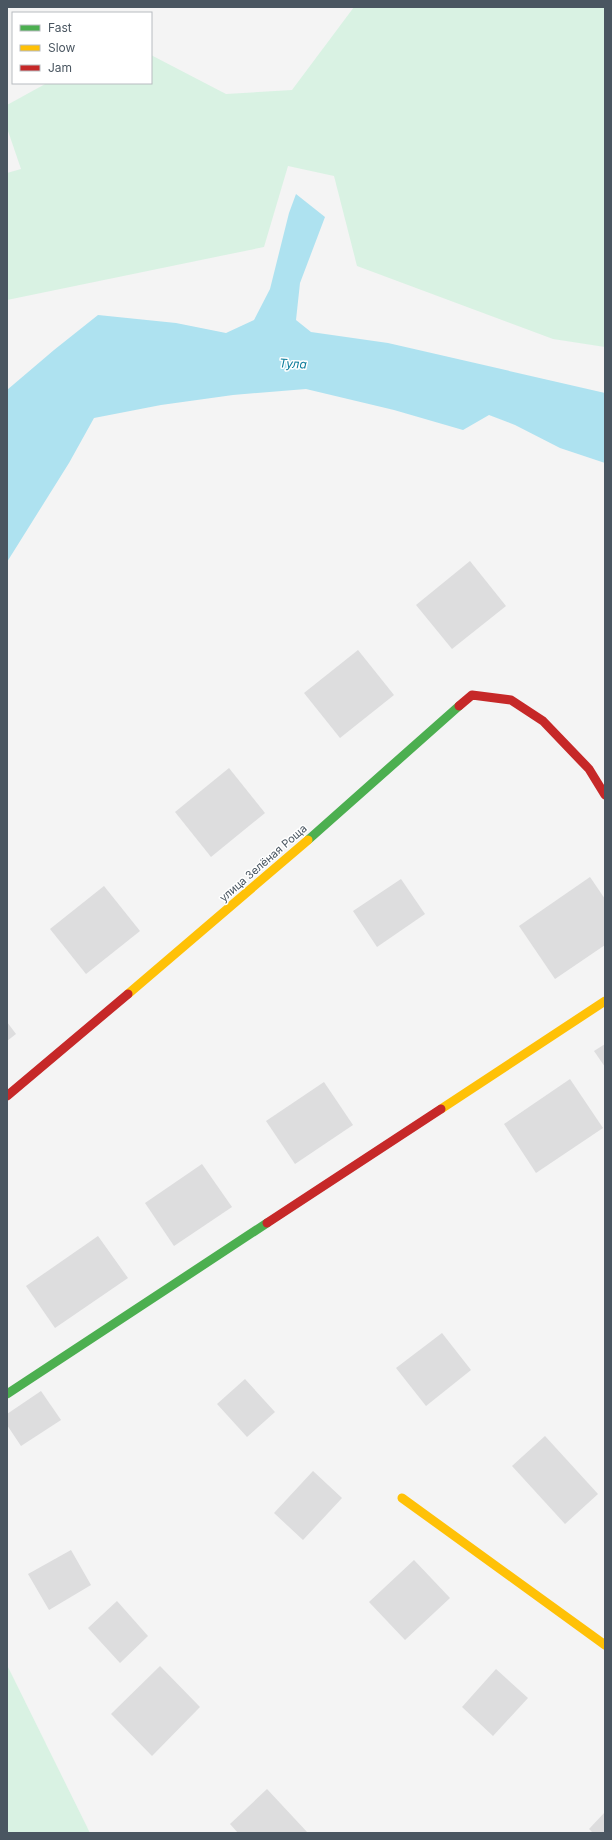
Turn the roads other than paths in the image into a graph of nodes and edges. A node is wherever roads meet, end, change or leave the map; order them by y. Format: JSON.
{"nodes":[{"id":1,"x":605,"y":795,"type":"edge"},
{"id":2,"x":605,"y":1001,"type":"edge"},
{"id":3,"x":7,"y":1096,"type":"edge"},
{"id":4,"x":7,"y":1394,"type":"edge"},
{"id":5,"x":402,"y":1498,"type":"dead end"},
{"id":6,"x":605,"y":1645,"type":"edge"}],
"edges":[{"from":1,"to":3,"type":"street","name":"улица Зелёная Роща"},
{"from":2,"to":4,"type":"street"},
{"from":5,"to":6,"type":"street"}]}
